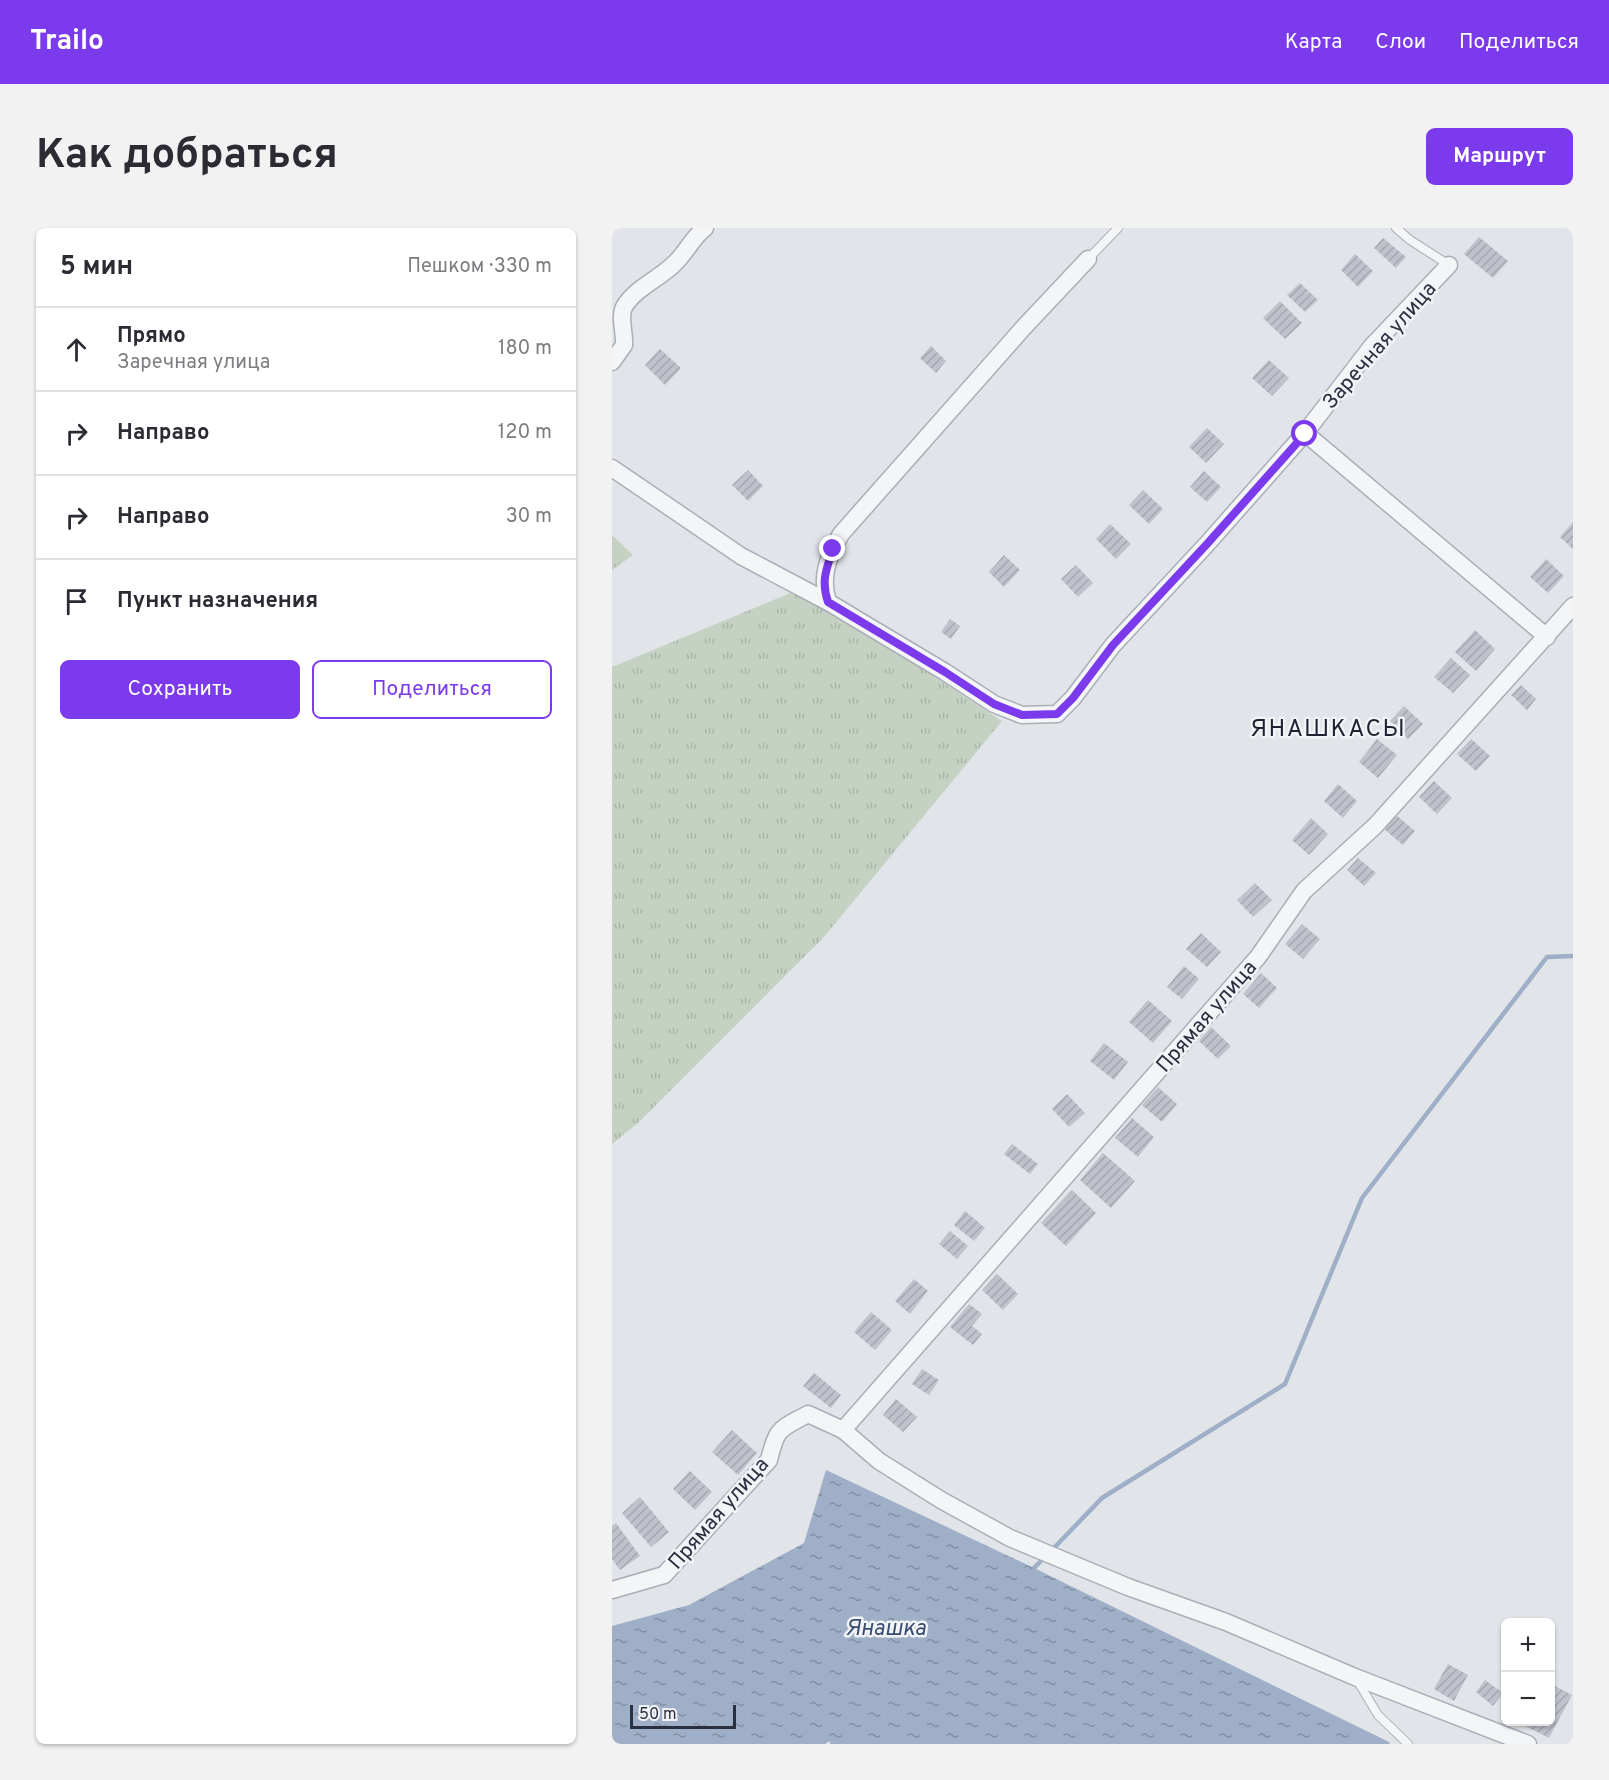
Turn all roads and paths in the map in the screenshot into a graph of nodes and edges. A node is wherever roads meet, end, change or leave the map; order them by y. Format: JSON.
{"nodes":[{"id":1,"x":705,"y":228,"type":"edge"},
{"id":2,"x":1118,"y":228,"type":"edge"},
{"id":3,"x":1396,"y":228,"type":"edge"},
{"id":4,"x":1088,"y":260,"type":"joint"},
{"id":5,"x":1449,"y":265,"type":"joint"},
{"id":6,"x":612,"y":362,"type":"edge"},
{"id":7,"x":1305,"y":434,"type":"junction"},
{"id":8,"x":612,"y":468,"type":"edge"},
{"id":9,"x":828,"y":602,"type":"junction"},
{"id":10,"x":1573,"y":606,"type":"edge"},
{"id":11,"x":1547,"y":637,"type":"junction"},
{"id":12,"x":843,"y":1430,"type":"junction"},
{"id":13,"x":612,"y":1590,"type":"edge"},
{"id":14,"x":1355,"y":1677,"type":"junction"},
{"id":15,"x":1408,"y":1744,"type":"edge"},
{"id":16,"x":1528,"y":1744,"type":"edge"}],
"edges":[{"from":1,"to":6,"type":"street"},
{"from":2,"to":4,"type":"lane"},
{"from":3,"to":5,"type":"lane"},
{"from":4,"to":9,"type":"street"},
{"from":5,"to":7,"type":"street","name":"Заречная улица"},
{"from":7,"to":9,"type":"street","name":"Заречная улица"},
{"from":7,"to":11,"type":"street"},
{"from":8,"to":9,"type":"street","name":"Заречная улица"},
{"from":10,"to":11,"type":"street","name":"Прямая улица"},
{"from":11,"to":12,"type":"street","name":"Прямая улица"},
{"from":12,"to":13,"type":"street","name":"Прямая улица"},
{"from":12,"to":14,"type":"street"},
{"from":14,"to":15,"type":"lane"},
{"from":14,"to":16,"type":"street"}]}
